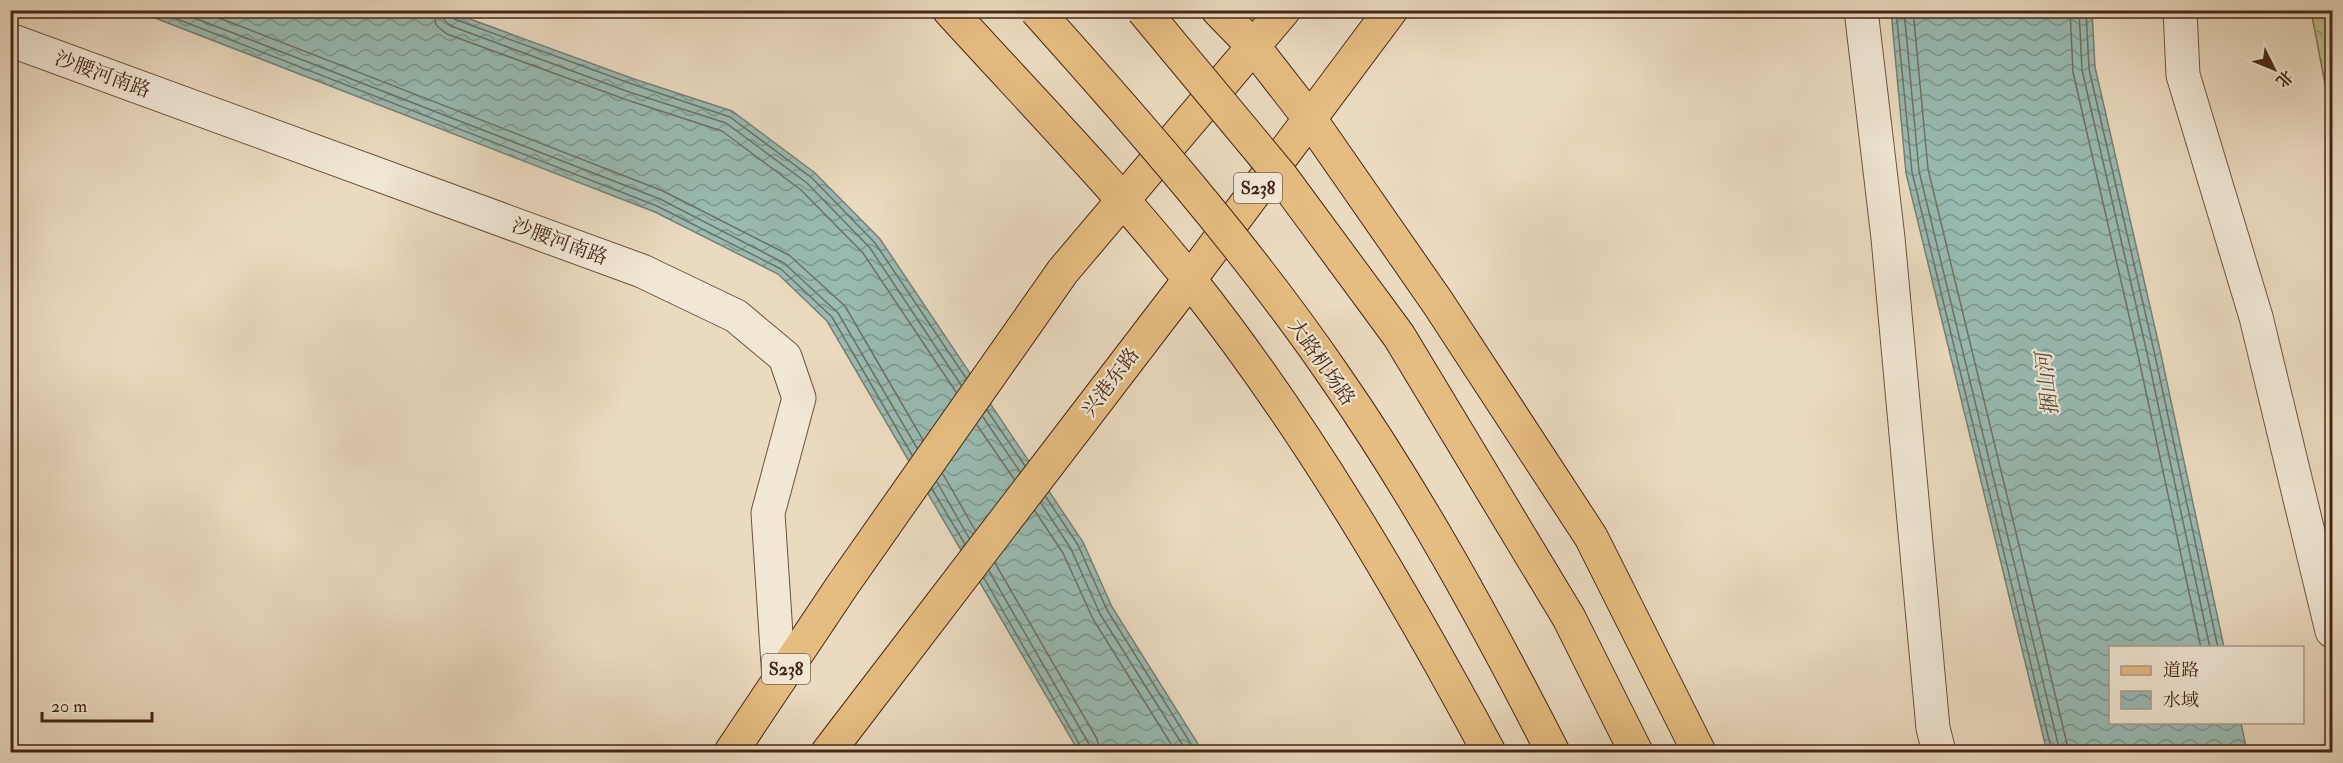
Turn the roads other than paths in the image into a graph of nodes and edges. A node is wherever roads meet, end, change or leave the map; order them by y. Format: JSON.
{"nodes":[{"id":1,"x":949,"y":10,"type":"edge"},
{"id":2,"x":1036,"y":10,"type":"edge"},
{"id":3,"x":1143,"y":10,"type":"edge"},
{"id":4,"x":1218,"y":10,"type":"edge"},
{"id":5,"x":1284,"y":10,"type":"edge"},
{"id":6,"x":1390,"y":10,"type":"edge"},
{"id":7,"x":1861,"y":10,"type":"edge"},
{"id":8,"x":2180,"y":10,"type":"edge"},
{"id":9,"x":10,"y":40,"type":"edge"},
{"id":10,"x":1254,"y":47,"type":"junction"},
{"id":11,"x":1310,"y":118,"type":"junction"},
{"id":12,"x":1123,"y":201,"type":"junction"},
{"id":13,"x":1190,"y":279,"type":"junction"},
{"id":14,"x":2332,"y":631,"type":"edge"},
{"id":15,"x":779,"y":680,"type":"junction"},
{"id":16,"x":731,"y":753,"type":"edge"},
{"id":17,"x":828,"y":753,"type":"edge"},
{"id":18,"x":1489,"y":753,"type":"edge"},
{"id":19,"x":1553,"y":753,"type":"edge"},
{"id":20,"x":1636,"y":753,"type":"edge"},
{"id":21,"x":1699,"y":753,"type":"edge"},
{"id":22,"x":1939,"y":753,"type":"edge"}],
"edges":[{"from":1,"to":12,"type":"main road"},
{"from":2,"to":19,"type":"main road","name":"大路机场路","bridge":true},
{"from":3,"to":20,"type":"main road","bridge":true},
{"from":4,"to":10,"type":"main road"},
{"from":5,"to":10,"type":"main road","number":"S238"},
{"from":6,"to":11,"type":"main road","name":"兴港东路","number":"S238"},
{"from":7,"to":22,"type":"street"},
{"from":8,"to":14,"type":"street"},
{"from":9,"to":15,"type":"street","name":"沙腰河南路"},
{"from":10,"to":11,"type":"main road"},
{"from":10,"to":12,"type":"main road","number":"S238"},
{"from":11,"to":13,"type":"main road","name":"兴港东路","number":"S238"},
{"from":11,"to":21,"type":"main road"},
{"from":12,"to":13,"type":"main road"},
{"from":12,"to":15,"type":"main road","number":"S238"},
{"from":13,"to":17,"type":"main road","name":"兴港东路","number":"S238"},
{"from":13,"to":18,"type":"main road"},
{"from":15,"to":16,"type":"main road","number":"S238"}]}
